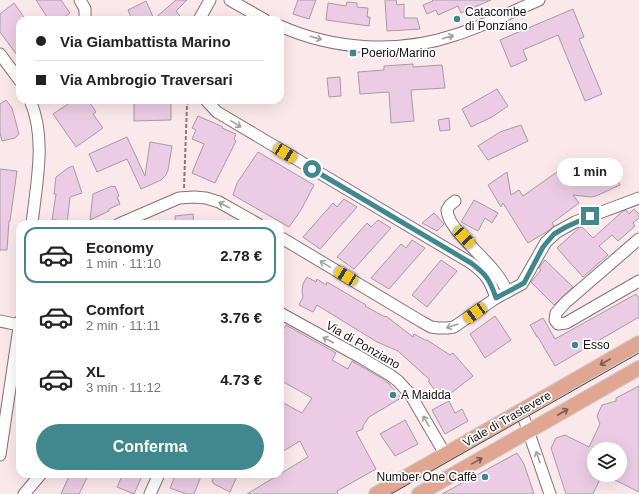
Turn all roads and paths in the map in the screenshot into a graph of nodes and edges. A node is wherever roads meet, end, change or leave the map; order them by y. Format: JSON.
{"nodes":[{"id":1,"x":80,"y":0,"type":"edge"},
{"id":2,"x":210,"y":0,"type":"edge"},
{"id":3,"x":230,"y":0,"type":"edge"},
{"id":4,"x":539,"y":0,"type":"edge"},
{"id":5,"x":524,"y":3,"type":"edge"},
{"id":6,"x":84,"y":16,"type":"edge"},
{"id":7,"x":201,"y":16,"type":"edge"},
{"id":8,"x":258,"y":16,"type":"edge"},
{"id":9,"x":284,"y":27,"type":"edge"},
{"id":10,"x":0,"y":54,"type":"edge"},
{"id":11,"x":16,"y":73,"type":"edge"},
{"id":12,"x":31,"y":104,"type":"edge"},
{"id":13,"x":187,"y":104,"type":"edge"},
{"id":14,"x":210,"y":104,"type":"edge"},
{"id":15,"x":184,"y":197,"type":"junction"},
{"id":16,"x":639,"y":198,"type":"edge"},
{"id":17,"x":455,"y":201,"type":"dead end"},
{"id":18,"x":32,"y":220,"type":"edge"},
{"id":19,"x":129,"y":220,"type":"edge"},
{"id":20,"x":251,"y":220,"type":"edge"},
{"id":21,"x":284,"y":239,"type":"edge"},
{"id":22,"x":639,"y":239,"type":"edge"},
{"id":23,"x":639,"y":281,"type":"edge"},
{"id":24,"x":507,"y":292,"type":"junction"},
{"id":25,"x":496,"y":298,"type":"junction"},
{"id":26,"x":284,"y":316,"type":"edge"},
{"id":27,"x":0,"y":321,"type":"edge"},
{"id":28,"x":16,"y":323,"type":"edge"},
{"id":29,"x":639,"y":343,"type":"edge"},
{"id":30,"x":16,"y":349,"type":"edge"},
{"id":31,"x":639,"y":368,"type":"edge"},
{"id":32,"x":521,"y":410,"type":"junction"},
{"id":33,"x":529,"y":432,"type":"junction"},
{"id":34,"x":445,"y":454,"type":"junction"},
{"id":35,"x":0,"y":455,"type":"edge"},
{"id":36,"x":38,"y":478,"type":"edge"},
{"id":37,"x":158,"y":478,"type":"edge"},
{"id":38,"x":24,"y":494,"type":"edge"},
{"id":39,"x":150,"y":494,"type":"edge"},
{"id":40,"x":376,"y":494,"type":"edge"},
{"id":41,"x":419,"y":494,"type":"edge"},
{"id":42,"x":550,"y":494,"type":"edge"}],
"edges":[{"from":1,"to":6,"type":"street"},
{"from":2,"to":7,"type":"street"},
{"from":3,"to":8,"type":"street"},
{"from":4,"to":5,"type":"street"},
{"from":9,"to":5,"type":"street","one_way":true},
{"from":10,"to":11,"type":"street"},
{"from":12,"to":18,"type":"street"},
{"from":13,"to":15,"type":"path"},
{"from":14,"to":25,"type":"street","one_way":true},
{"from":15,"to":19,"type":"street"},
{"from":20,"to":15,"type":"street","one_way":true},
{"from":16,"to":24,"type":"street"},
{"from":17,"to":24,"type":"street"},
{"from":25,"to":21,"type":"street","one_way":true},
{"from":22,"to":23,"type":"street"},
{"from":24,"to":25,"type":"street"},
{"from":34,"to":26,"type":"street","name":"Via di Ponziano","one_way":true},
{"from":27,"to":28,"type":"street"},
{"from":29,"to":32,"type":"main road","name":"Viale di Trastevere","one_way":true},
{"from":30,"to":35,"type":"street"},
{"from":33,"to":31,"type":"main road","name":"Viale di Trastevere","one_way":true},
{"from":32,"to":33,"type":"street"},
{"from":32,"to":34,"type":"main road","name":"Viale di Trastevere"},
{"from":41,"to":33,"type":"main road","name":"Viale di Trastevere","one_way":true},
{"from":42,"to":33,"type":"street","one_way":true},
{"from":34,"to":40,"type":"main road","name":"Viale di Trastevere"},
{"from":36,"to":38,"type":"street"},
{"from":37,"to":39,"type":"street"}]}
